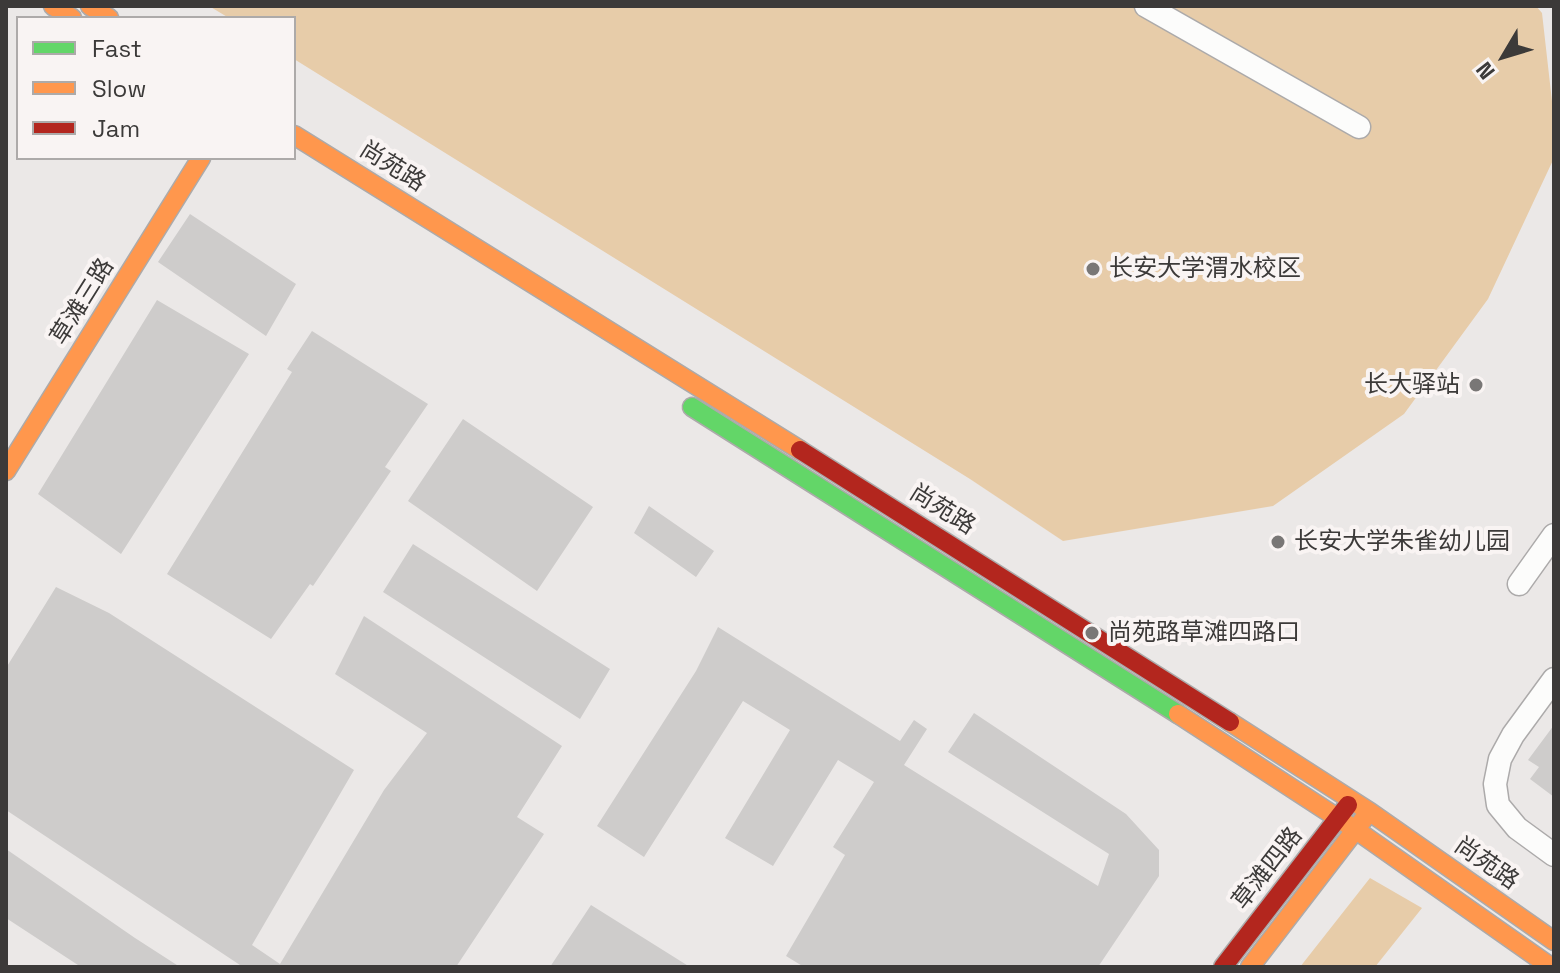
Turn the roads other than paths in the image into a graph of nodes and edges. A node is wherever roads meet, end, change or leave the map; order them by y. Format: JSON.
{"nodes":[{"id":1,"x":1146,"y":6,"type":"edge"},
{"id":2,"x":1359,"y":127,"type":"dead end"},
{"id":3,"x":296,"y":136,"type":"edge"},
{"id":4,"x":200,"y":160,"type":"edge"},
{"id":5,"x":672,"y":394,"type":"dead end"},
{"id":6,"x":6,"y":471,"type":"edge"},
{"id":7,"x":1554,"y":535,"type":"edge"},
{"id":8,"x":1519,"y":584,"type":"dead end"},
{"id":9,"x":1554,"y":679,"type":"edge"},
{"id":10,"x":1547,"y":703,"type":"edge"},
{"id":11,"x":1351,"y":800,"type":"junction"},
{"id":12,"x":1370,"y":812,"type":"junction"},
{"id":13,"x":1336,"y":820,"type":"junction"},
{"id":14,"x":1356,"y":830,"type":"junction"},
{"id":15,"x":1554,"y":855,"type":"edge"},
{"id":16,"x":1554,"y":941,"type":"edge"},
{"id":17,"x":1223,"y":967,"type":"edge"},
{"id":18,"x":1250,"y":967,"type":"edge"},
{"id":19,"x":1551,"y":967,"type":"edge"}],
"edges":[{"from":1,"to":2,"type":"street"},
{"from":3,"to":11,"type":"main road","name":"尚苑路"},
{"from":4,"to":6,"type":"main road","name":"草滩三路"},
{"from":5,"to":13,"type":"main road","name":"尚苑路"},
{"from":7,"to":8,"type":"street"},
{"from":9,"to":10,"type":"street"},
{"from":10,"to":15,"type":"street"},
{"from":11,"to":12,"type":"main road","name":"尚苑路"},
{"from":11,"to":13,"type":"main road","name":"草滩四路"},
{"from":12,"to":14,"type":"main road","name":"草滩四路"},
{"from":12,"to":16,"type":"main road","name":"尚苑路"},
{"from":13,"to":14,"type":"main road","name":"尚苑路"},
{"from":13,"to":17,"type":"main road","name":"草滩四路"},
{"from":14,"to":18,"type":"main road","name":"草滩四路"},
{"from":14,"to":19,"type":"main road","name":"尚苑路"}]}
